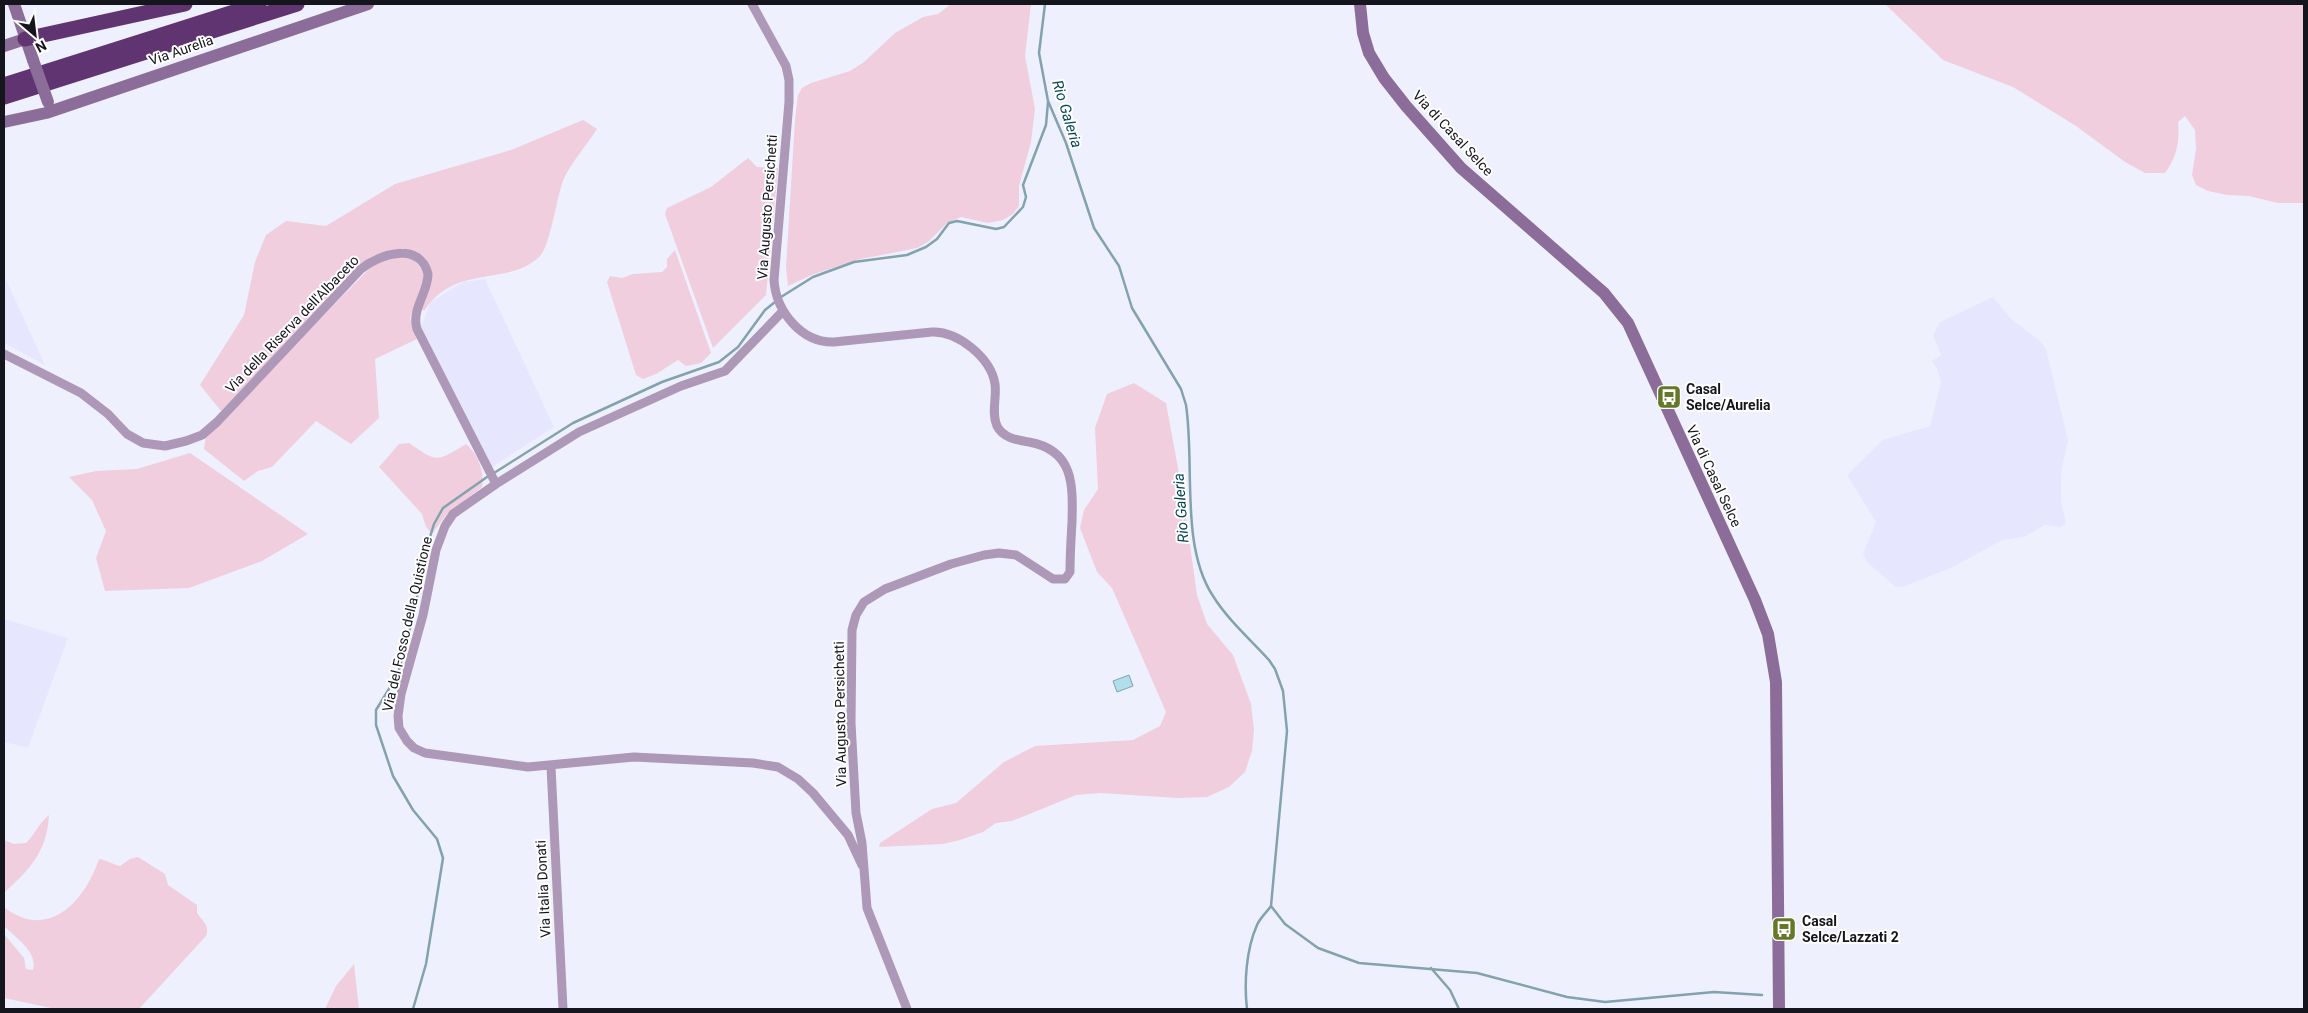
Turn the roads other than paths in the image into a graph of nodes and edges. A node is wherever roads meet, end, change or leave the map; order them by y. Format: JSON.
{"nodes":[{"id":1,"x":14,"y":4,"type":"edge"},
{"id":2,"x":186,"y":4,"type":"edge"},
{"id":3,"x":259,"y":4,"type":"edge"},
{"id":4,"x":297,"y":4,"type":"edge"},
{"id":5,"x":368,"y":4,"type":"edge"},
{"id":6,"x":752,"y":4,"type":"edge"},
{"id":7,"x":1360,"y":4,"type":"edge"},
{"id":8,"x":25,"y":39,"type":"junction"},
{"id":9,"x":4,"y":46,"type":"edge"},
{"id":10,"x":4,"y":85,"type":"edge"},
{"id":11,"x":4,"y":97,"type":"edge"},
{"id":12,"x":50,"y":106,"type":"junction"},
{"id":13,"x":4,"y":122,"type":"edge"},
{"id":14,"x":781,"y":308,"type":"junction"},
{"id":15,"x":4,"y":354,"type":"edge"},
{"id":16,"x":495,"y":481,"type":"junction"},
{"id":17,"x":551,"y":766,"type":"junction"},
{"id":18,"x":864,"y":866,"type":"junction"},
{"id":19,"x":563,"y":1009,"type":"edge"},
{"id":20,"x":907,"y":1009,"type":"edge"},
{"id":21,"x":1779,"y":1009,"type":"edge"}],
"edges":[{"from":1,"to":8,"type":"main road"},
{"from":2,"to":8,"type":"highway"},
{"from":3,"to":10,"type":"highway","name":"Via Aurelia"},
{"from":4,"to":11,"type":"highway","name":"Via Aurelia"},
{"from":5,"to":12,"type":"main road","name":"Via Aurelia"},
{"from":6,"to":14,"type":"street","name":"Via Augusto Persichetti"},
{"from":7,"to":21,"type":"main road","name":"Via di Casal Selce"},
{"from":8,"to":9,"type":"main road"},
{"from":8,"to":12,"type":"main road","bridge":true},
{"from":12,"to":13,"type":"main road","name":"Via Aurelia"},
{"from":14,"to":16,"type":"street","name":"Via del Fosso della Quistione"},
{"from":14,"to":18,"type":"street","name":"Via Augusto Persichetti"},
{"from":15,"to":16,"type":"street","name":"Via della Riserva dell'Albaceto"},
{"from":16,"to":17,"type":"street","name":"Via del Fosso della Quistione"},
{"from":17,"to":18,"type":"street","name":"Via del Fosso della Quistione"},
{"from":17,"to":19,"type":"street","name":"Via Italia Donati"},
{"from":18,"to":20,"type":"street","name":"Via Augusto Persichetti"}]}
